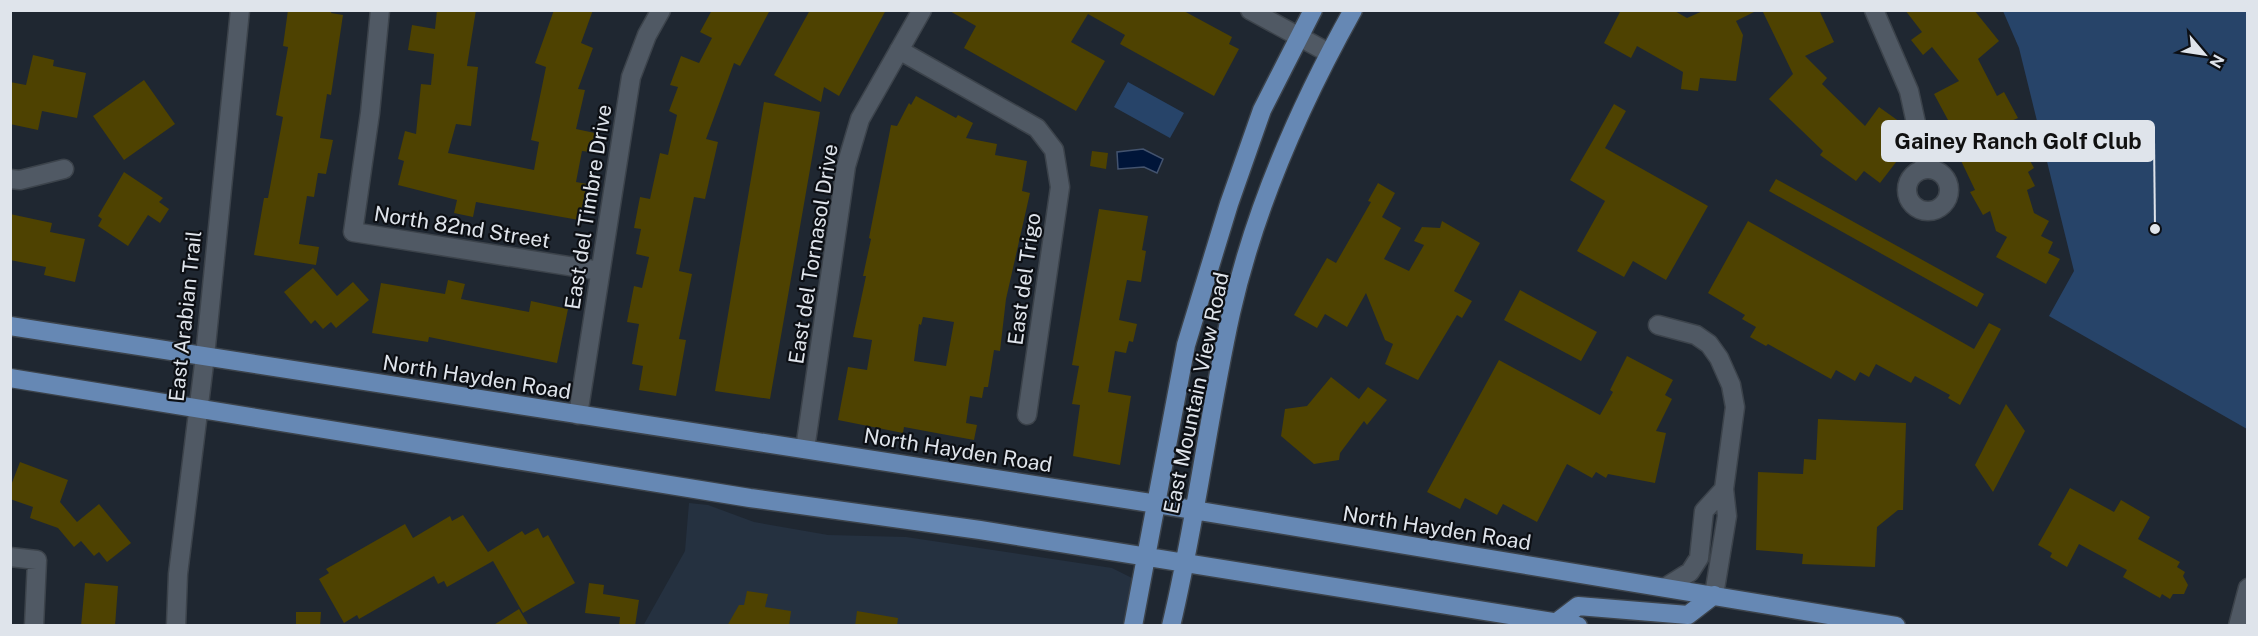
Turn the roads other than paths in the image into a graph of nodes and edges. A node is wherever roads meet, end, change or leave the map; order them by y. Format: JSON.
{"nodes":[{"id":1,"x":240,"y":10,"type":"edge"},
{"id":2,"x":380,"y":10,"type":"edge"},
{"id":3,"x":661,"y":10,"type":"edge"},
{"id":4,"x":922,"y":10,"type":"edge"},
{"id":5,"x":1250,"y":10,"type":"edge"},
{"id":6,"x":1313,"y":10,"type":"edge"},
{"id":7,"x":1353,"y":10,"type":"edge"},
{"id":8,"x":1874,"y":10,"type":"edge"},
{"id":9,"x":1298,"y":36,"type":"junction"},
{"id":10,"x":899,"y":50,"type":"junction"},
{"id":11,"x":1329,"y":53,"type":"junction"},
{"id":12,"x":64,"y":169,"type":"dead end"},
{"id":13,"x":1926,"y":169,"type":"dead end"},
{"id":14,"x":10,"y":179,"type":"edge"},
{"id":15,"x":600,"y":271,"type":"junction"},
{"id":16,"x":1658,"y":325,"type":"dead end"},
{"id":17,"x":10,"y":326,"type":"edge"},
{"id":18,"x":205,"y":356,"type":"junction"},
{"id":19,"x":10,"y":378,"type":"edge"},
{"id":20,"x":198,"y":408,"type":"junction"},
{"id":21,"x":1027,"y":415,"type":"dead end"},
{"id":22,"x":578,"y":416,"type":"junction"},
{"id":23,"x":805,"y":449,"type":"junction"},
{"id":24,"x":1724,"y":489,"type":"junction"},
{"id":25,"x":1157,"y":504,"type":"junction"},
{"id":26,"x":1194,"y":510,"type":"junction"},
{"id":27,"x":10,"y":556,"type":"edge"},
{"id":28,"x":1148,"y":558,"type":"junction"},
{"id":29,"x":1185,"y":563,"type":"junction"},
{"id":30,"x":1666,"y":587,"type":"junction"},
{"id":31,"x":2247,"y":588,"type":"edge"},
{"id":32,"x":1714,"y":595,"type":"junction"},
{"id":33,"x":1557,"y":622,"type":"junction"},
{"id":34,"x":34,"y":626,"type":"edge"},
{"id":35,"x":176,"y":626,"type":"edge"},
{"id":36,"x":1133,"y":626,"type":"edge"},
{"id":37,"x":1171,"y":626,"type":"edge"},
{"id":38,"x":1578,"y":626,"type":"edge"},
{"id":39,"x":1896,"y":626,"type":"edge"},
{"id":40,"x":2238,"y":626,"type":"edge"}],
"edges":[{"from":1,"to":18,"type":"street","name":"East Arabian Trail"},
{"from":2,"to":15,"type":"street","name":"North 82nd Street"},
{"from":3,"to":15,"type":"street","name":"East del Timbre Drive"},
{"from":4,"to":10,"type":"street","name":"East del Tornasol Drive"},
{"from":5,"to":9,"type":"street"},
{"from":6,"to":9,"type":"main road","name":"East Mountain View Road"},
{"from":7,"to":11,"type":"main road","name":"East Mountain View Road"},
{"from":8,"to":13,"type":"street"},
{"from":9,"to":11,"type":"street"},
{"from":9,"to":25,"type":"main road","name":"East Mountain View Road"},
{"from":10,"to":21,"type":"street","name":"East del Trigo"},
{"from":10,"to":23,"type":"street","name":"East del Tornasol Drive"},
{"from":11,"to":26,"type":"main road","name":"East Mountain View Road"},
{"from":12,"to":14,"type":"street"},
{"from":15,"to":22,"type":"street","name":"East del Timbre Drive"},
{"from":16,"to":24,"type":"street"},
{"from":17,"to":18,"type":"main road","name":"North Hayden Road"},
{"from":18,"to":20,"type":"street","name":"East Arabian Trail"},
{"from":18,"to":22,"type":"main road","name":"North Hayden Road"},
{"from":19,"to":20,"type":"main road"},
{"from":20,"to":28,"type":"main road"},
{"from":20,"to":35,"type":"street","name":"East Arabian Trail"},
{"from":22,"to":23,"type":"main road","name":"North Hayden Road"},
{"from":23,"to":25,"type":"main road","name":"North Hayden Road"},
{"from":24,"to":30,"type":"street"},
{"from":24,"to":32,"type":"street"},
{"from":25,"to":26,"type":"main road","name":"North Hayden Road"},
{"from":25,"to":28,"type":"main road","name":"East Mountain View Road"},
{"from":26,"to":29,"type":"main road","name":"East Mountain View Road"},
{"from":26,"to":30,"type":"main road","name":"North Hayden Road"},
{"from":27,"to":34,"type":"street"},
{"from":28,"to":29,"type":"main road"},
{"from":28,"to":36,"type":"main road","name":"East Mountain View Road"},
{"from":29,"to":33,"type":"main road"},
{"from":29,"to":37,"type":"main road","name":"East Mountain View Road"},
{"from":30,"to":32,"type":"main road","name":"North Hayden Road"},
{"from":31,"to":40,"type":"street"},
{"from":32,"to":33,"type":"main road"},
{"from":32,"to":39,"type":"main road","name":"North Hayden Road"},
{"from":33,"to":38,"type":"main road"}]}
